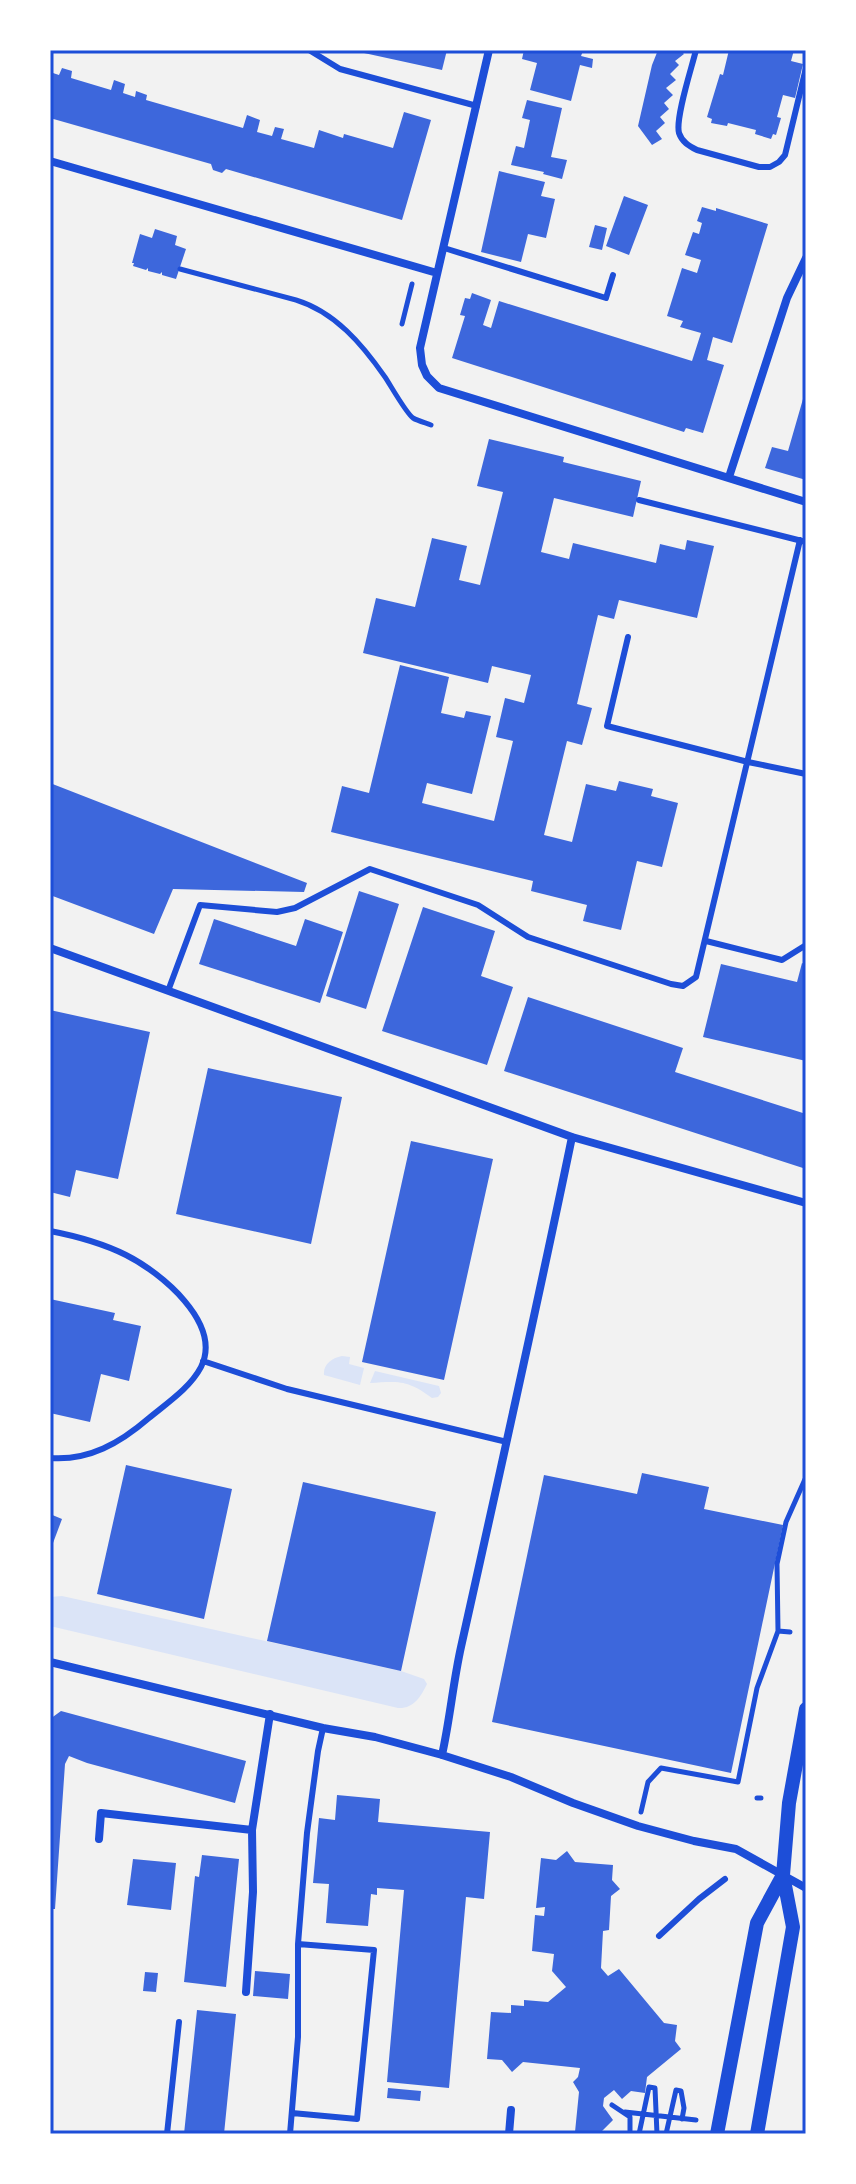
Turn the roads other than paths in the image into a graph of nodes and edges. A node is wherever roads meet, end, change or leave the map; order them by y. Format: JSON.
{"nodes":[{"id":1,"x":309,"y":50,"type":"edge"},
{"id":2,"x":489,"y":50,"type":"edge"},
{"id":3,"x":696,"y":50,"type":"edge"},
{"id":4,"x":806,"y":68,"type":"edge"},
{"id":5,"x":477,"y":106,"type":"junction"},
{"id":6,"x":50,"y":161,"type":"edge"},
{"id":7,"x":444,"y":248,"type":"junction"},
{"id":8,"x":806,"y":258,"type":"edge"},
{"id":9,"x":437,"y":273,"type":"junction"},
{"id":10,"x":613,"y":275,"type":"dead end"},
{"id":11,"x":729,"y":477,"type":"junction"},
{"id":12,"x":639,"y":500,"type":"dead end"},
{"id":13,"x":806,"y":502,"type":"edge"},
{"id":14,"x":803,"y":541,"type":"edge"},
{"id":15,"x":628,"y":637,"type":"dead end"},
{"id":16,"x":748,"y":762,"type":"junction"},
{"id":17,"x":806,"y":774,"type":"edge"},
{"id":18,"x":706,"y":941,"type":"junction"},
{"id":19,"x":806,"y":945,"type":"edge"},
{"id":20,"x":50,"y":948,"type":"edge"},
{"id":21,"x":168,"y":991,"type":"junction"},
{"id":22,"x":572,"y":1137,"type":"junction"},
{"id":23,"x":806,"y":1203,"type":"edge"},
{"id":24,"x":50,"y":1231,"type":"edge"},
{"id":25,"x":203,"y":1361,"type":"junction"},
{"id":26,"x":507,"y":1442,"type":"junction"},
{"id":27,"x":50,"y":1458,"type":"edge"},
{"id":28,"x":50,"y":1662,"type":"edge"},
{"id":29,"x":806,"y":1709,"type":"edge"},
{"id":30,"x":270,"y":1714,"type":"junction"},
{"id":31,"x":323,"y":1728,"type":"junction"},
{"id":32,"x":442,"y":1755,"type":"junction"},
{"id":33,"x":252,"y":1830,"type":"junction"},
{"id":34,"x":99,"y":1839,"type":"dead end"},
{"id":35,"x":783,"y":1875,"type":"junction"},
{"id":36,"x":725,"y":1879,"type":"dead end"},
{"id":37,"x":806,"y":1888,"type":"edge"},
{"id":38,"x":659,"y":1936,"type":"dead end"},
{"id":39,"x":298,"y":1944,"type":"junction"},
{"id":40,"x":246,"y":1992,"type":"dead end"},
{"id":41,"x":179,"y":2022,"type":"dead end"},
{"id":42,"x":511,"y":2110,"type":"dead end"},
{"id":43,"x":292,"y":2113,"type":"junction"},
{"id":44,"x":167,"y":2134,"type":"edge"},
{"id":45,"x":290,"y":2134,"type":"edge"},
{"id":46,"x":509,"y":2134,"type":"edge"},
{"id":47,"x":717,"y":2134,"type":"edge"},
{"id":48,"x":757,"y":2134,"type":"edge"}],
"edges":[{"from":1,"to":5,"type":"lane"},
{"from":2,"to":5,"type":"street"},
{"from":3,"to":4,"type":"lane"},
{"from":5,"to":7,"type":"street"},
{"from":6,"to":9,"type":"street"},
{"from":7,"to":9,"type":"street"},
{"from":7,"to":10,"type":"lane"},
{"from":8,"to":11,"type":"street"},
{"from":9,"to":11,"type":"street"},
{"from":11,"to":13,"type":"street"},
{"from":12,"to":14,"type":"lane"},
{"from":14,"to":16,"type":"lane"},
{"from":15,"to":16,"type":"lane"},
{"from":16,"to":17,"type":"lane"},
{"from":16,"to":18,"type":"lane"},
{"from":18,"to":19,"type":"lane"},
{"from":18,"to":21,"type":"lane"},
{"from":20,"to":21,"type":"street"},
{"from":21,"to":22,"type":"street"},
{"from":22,"to":23,"type":"street"},
{"from":22,"to":26,"type":"street"},
{"from":24,"to":25,"type":"lane"},
{"from":25,"to":26,"type":"lane"},
{"from":25,"to":27,"type":"lane"},
{"from":26,"to":32,"type":"street"},
{"from":28,"to":30,"type":"street"},
{"from":29,"to":35,"type":"street"},
{"from":30,"to":31,"type":"street"},
{"from":30,"to":33,"type":"street"},
{"from":31,"to":32,"type":"street"},
{"from":31,"to":39,"type":"lane"},
{"from":32,"to":35,"type":"street"},
{"from":33,"to":34,"type":"street"},
{"from":33,"to":40,"type":"street"},
{"from":35,"to":37,"type":"street"},
{"from":35,"to":47,"type":"street"},
{"from":35,"to":48,"type":"street"},
{"from":36,"to":38,"type":"lane"},
{"from":39,"to":43,"type":"lane"},
{"from":39,"to":43,"type":"lane"},
{"from":41,"to":44,"type":"lane"},
{"from":42,"to":46,"type":"street"},
{"from":43,"to":45,"type":"lane"}]}
